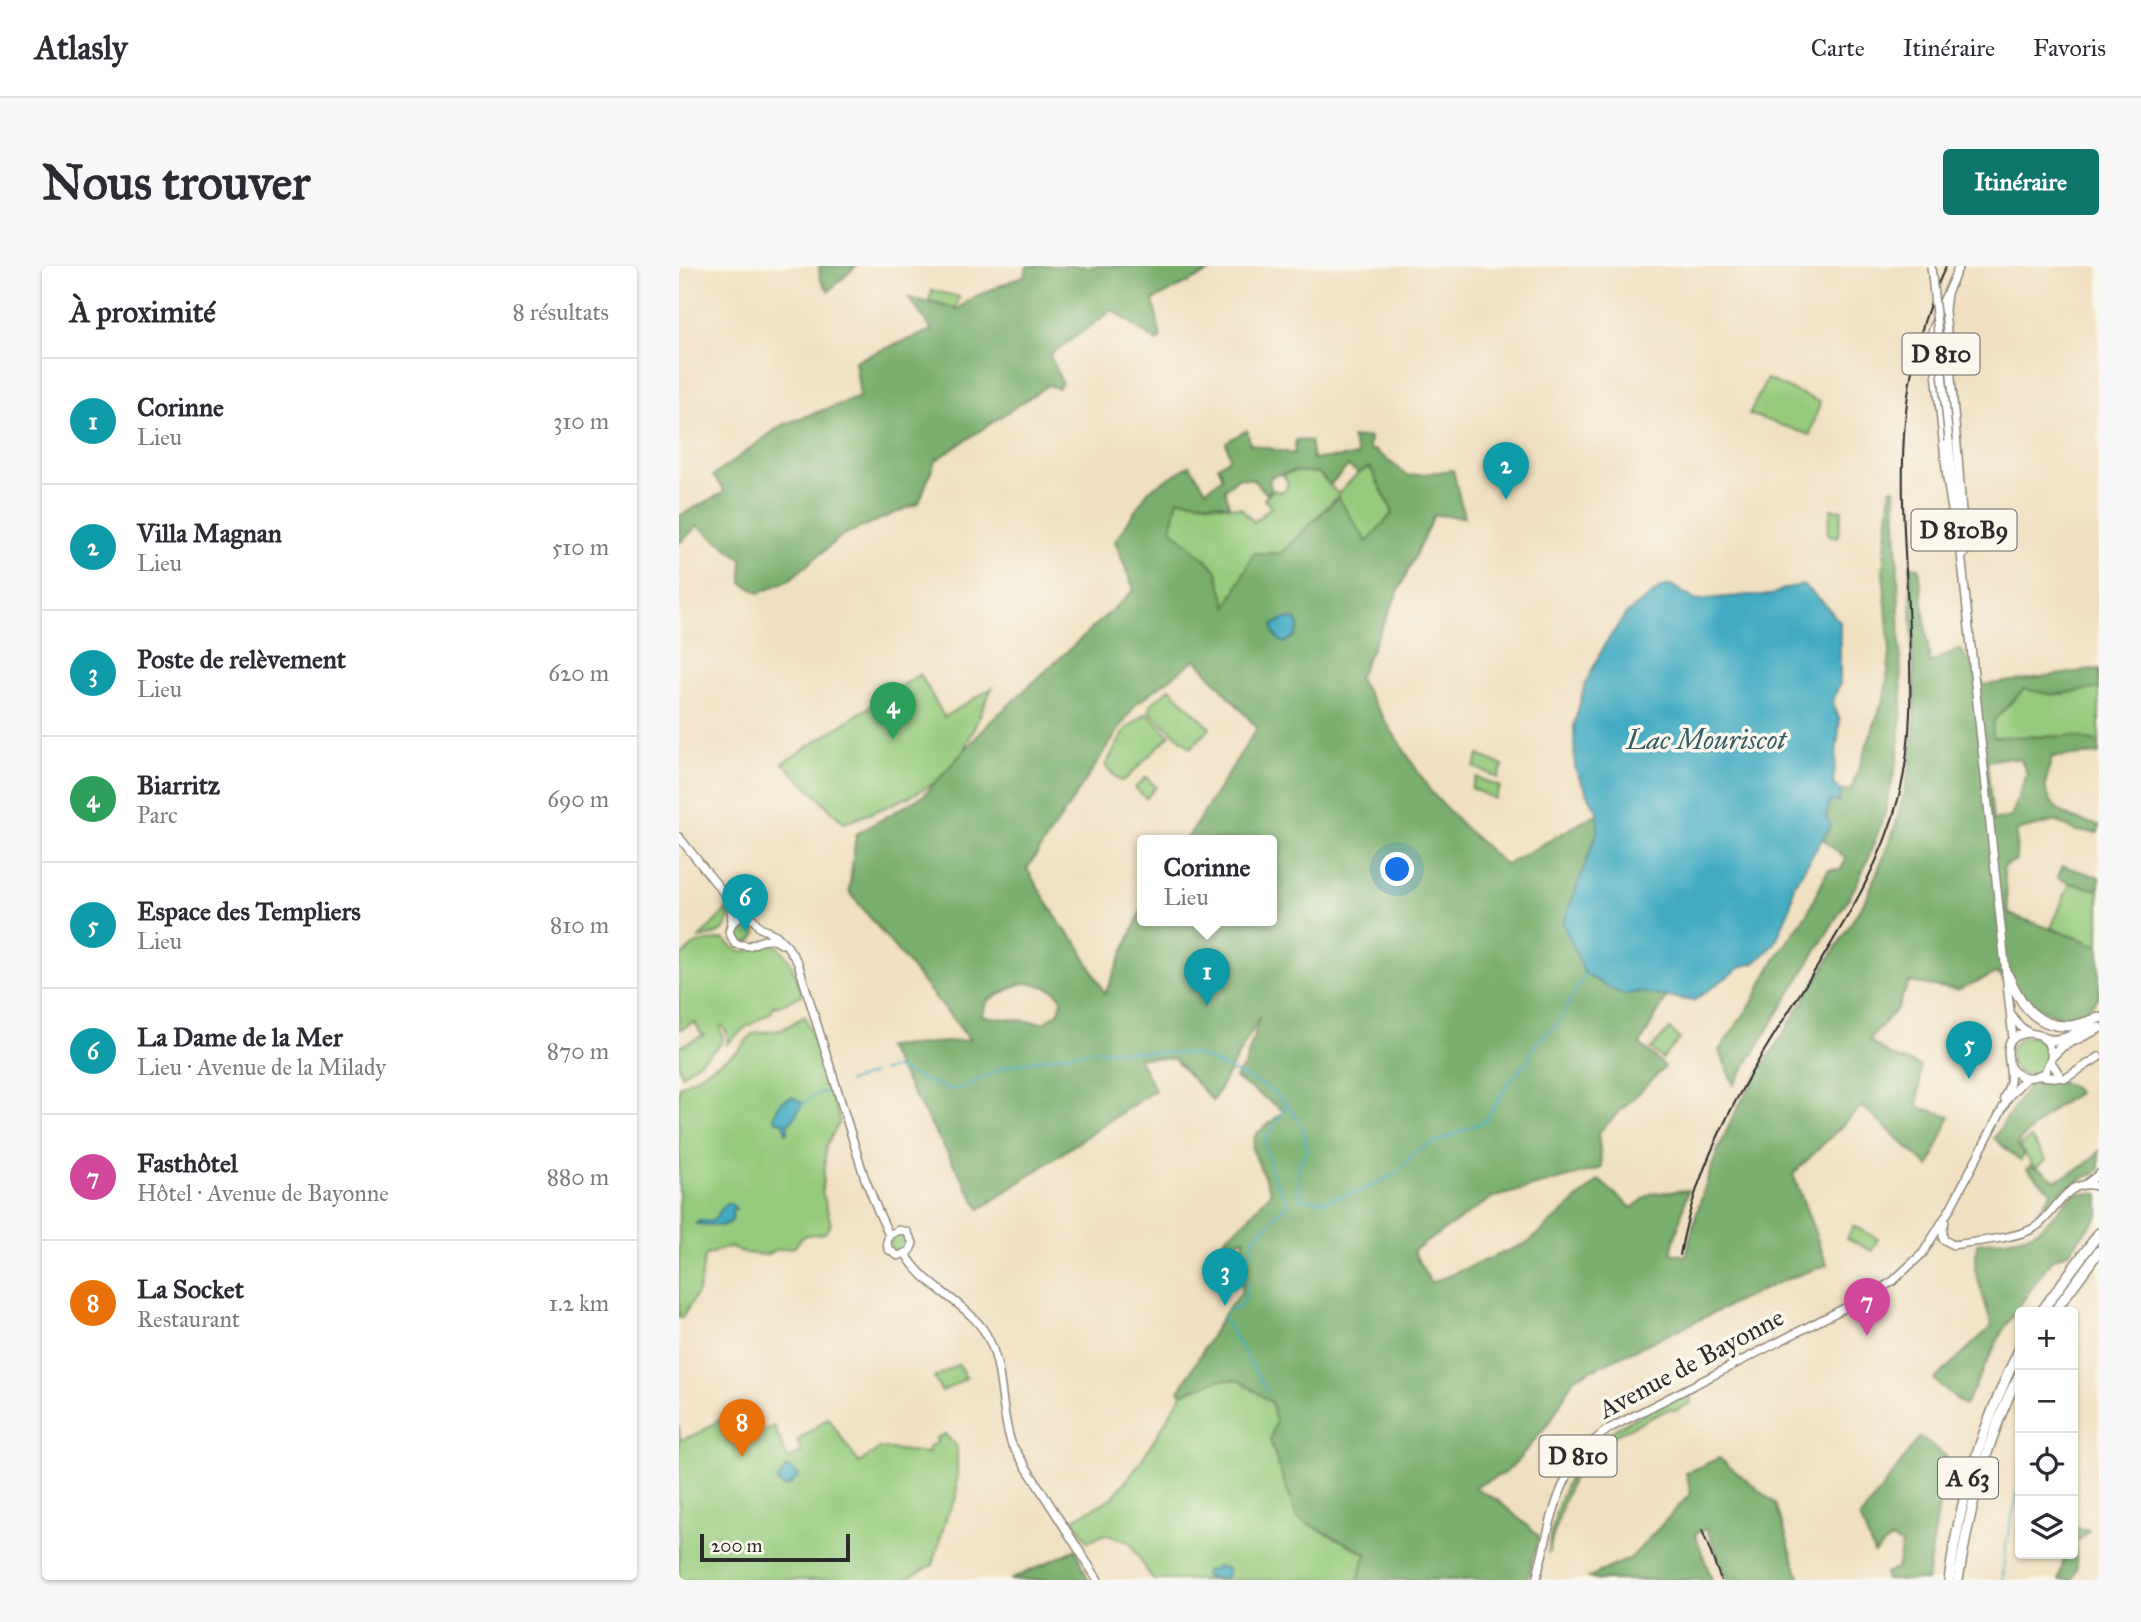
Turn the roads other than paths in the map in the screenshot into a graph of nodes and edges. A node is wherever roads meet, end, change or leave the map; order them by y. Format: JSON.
{"nodes":[{"id":1,"x":1931,"y":266,"type":"edge"},
{"id":2,"x":1959,"y":266,"type":"edge"},
{"id":3,"x":1947,"y":293,"type":"junction"},
{"id":4,"x":1960,"y":544,"type":"junction"},
{"id":5,"x":1967,"y":603,"type":"junction"},
{"id":6,"x":679,"y":838,"type":"edge"},
{"id":7,"x":731,"y":903,"type":"junction"},
{"id":8,"x":742,"y":916,"type":"junction"},
{"id":9,"x":732,"y":923,"type":"junction"},
{"id":10,"x":760,"y":928,"type":"junction"},
{"id":11,"x":757,"y":941,"type":"junction"},
{"id":12,"x":792,"y":954,"type":"junction"},
{"id":13,"x":2007,"y":974,"type":"junction"},
{"id":14,"x":2011,"y":1014,"type":"junction"},
{"id":15,"x":2099,"y":1018,"type":"edge"},
{"id":16,"x":2099,"y":1028,"type":"edge"},
{"id":17,"x":2029,"y":1033,"type":"junction"},
{"id":18,"x":2044,"y":1038,"type":"junction"},
{"id":19,"x":2013,"y":1039,"type":"junction"},
{"id":20,"x":2099,"y":1056,"type":"edge"},
{"id":21,"x":2051,"y":1059,"type":"junction"},
{"id":22,"x":2008,"y":1064,"type":"junction"},
{"id":23,"x":2039,"y":1076,"type":"junction"},
{"id":24,"x":2061,"y":1077,"type":"junction"},
{"id":25,"x":2026,"y":1078,"type":"junction"},
{"id":26,"x":2099,"y":1174,"type":"edge"},
{"id":27,"x":2086,"y":1184,"type":"junction"},
{"id":28,"x":2098,"y":1186,"type":"edge"},
{"id":29,"x":1950,"y":1209,"type":"junction"},
{"id":30,"x":2099,"y":1226,"type":"edge"},
{"id":31,"x":2099,"y":1234,"type":"edge"},
{"id":32,"x":889,"y":1235,"type":"junction"},
{"id":33,"x":1932,"y":1238,"type":"junction"},
{"id":34,"x":2085,"y":1250,"type":"junction"},
{"id":35,"x":2099,"y":1251,"type":"edge"},
{"id":36,"x":907,"y":1254,"type":"junction"},
{"id":37,"x":2045,"y":1307,"type":"edge"},
{"id":38,"x":2058,"y":1307,"type":"edge"},
{"id":39,"x":2015,"y":1359,"type":"edge"},
{"id":40,"x":2015,"y":1384,"type":"edge"},
{"id":41,"x":1098,"y":1580,"type":"edge"},
{"id":42,"x":1536,"y":1580,"type":"edge"},
{"id":43,"x":1949,"y":1580,"type":"edge"},
{"id":44,"x":1958,"y":1580,"type":"edge"}],
"edges":[{"from":1,"to":4,"type":"main road","number":"D 810","bridge":true},
{"from":2,"to":3,"type":"main road","number":"D 810B9"},
{"from":3,"to":4,"type":"main road"},
{"from":3,"to":5,"type":"main road","number":"D 810B9"},
{"from":4,"to":5,"type":"main road","number":"D 810"},
{"from":5,"to":13,"type":"main road","number":"D 810"},
{"from":6,"to":7,"type":"main road"},
{"from":7,"to":8,"type":"main road"},
{"from":7,"to":9,"type":"main road"},
{"from":8,"to":9,"type":"main road"},
{"from":8,"to":10,"type":"main road"},
{"from":9,"to":11,"type":"main road"},
{"from":10,"to":11,"type":"main road"},
{"from":10,"to":12,"type":"main road"},
{"from":11,"to":12,"type":"main road"},
{"from":12,"to":32,"type":"main road"},
{"from":13,"to":14,"type":"main road","number":"D 810"},
{"from":13,"to":15,"type":"highway"},
{"from":14,"to":17,"type":"main road"},
{"from":14,"to":19,"type":"main road","number":"D 810"},
{"from":15,"to":18,"type":"highway"},
{"from":16,"to":21,"type":"highway"},
{"from":17,"to":18,"type":"main road"},
{"from":17,"to":19,"type":"main road"},
{"from":18,"to":21,"type":"main road"},
{"from":19,"to":22,"type":"main road"},
{"from":20,"to":24,"type":"main road"},
{"from":21,"to":23,"type":"main road"},
{"from":21,"to":24,"type":"main road"},
{"from":22,"to":25,"type":"main road"},
{"from":22,"to":33,"type":"main road","number":"D 810"},
{"from":23,"to":24,"type":"main road"},
{"from":23,"to":25,"type":"main road"},
{"from":25,"to":29,"type":"main road","number":"D 810"},
{"from":26,"to":27,"type":"main road"},
{"from":26,"to":28,"type":"main road"},
{"from":27,"to":28,"type":"main road"},
{"from":27,"to":29,"type":"main road"},
{"from":29,"to":33,"type":"main road","number":"D 810"},
{"from":30,"to":34,"type":"highway"},
{"from":31,"to":34,"type":"highway"},
{"from":32,"to":36,"type":"main road"},
{"from":32,"to":36,"type":"main road"},
{"from":33,"to":42,"type":"main road","name":"Avenue de Bayonne","number":"D 810"},
{"from":34,"to":37,"type":"highway"},
{"from":35,"to":38,"type":"highway"},
{"from":36,"to":41,"type":"main road"},
{"from":39,"to":43,"type":"highway","number":"A 63"},
{"from":40,"to":44,"type":"highway","number":"A 63"}]}
